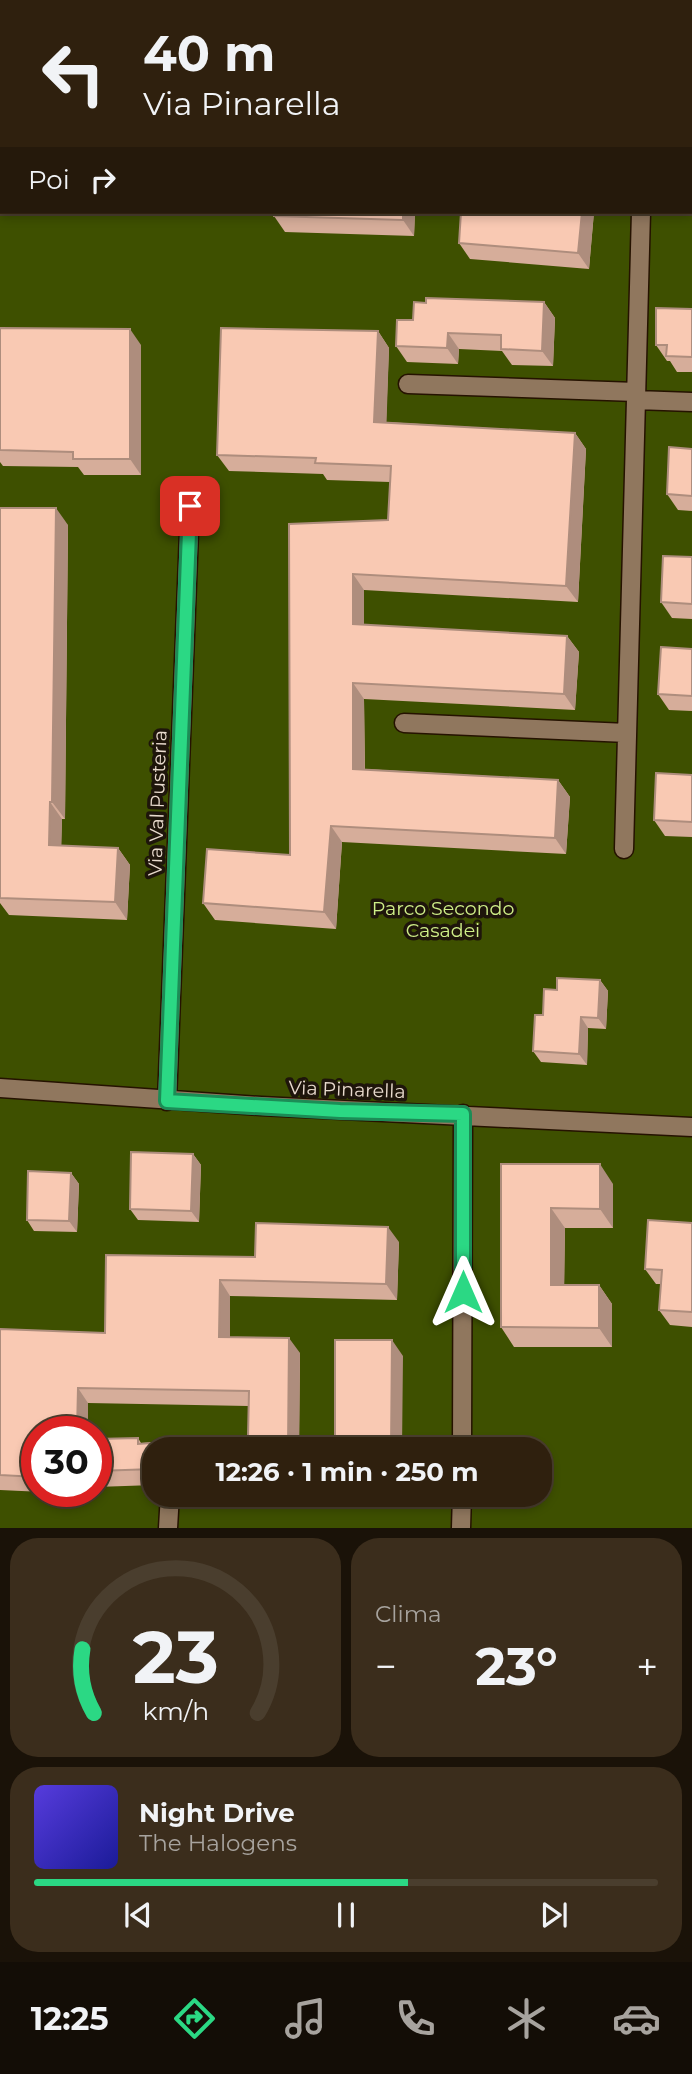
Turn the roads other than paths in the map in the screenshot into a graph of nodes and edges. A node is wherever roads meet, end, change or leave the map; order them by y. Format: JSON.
{"nodes":[{"id":1,"x":641,"y":214,"type":"edge"},
{"id":2,"x":408,"y":384,"type":"dead end"},
{"id":3,"x":636,"y":396,"type":"junction"},
{"id":4,"x":692,"y":402,"type":"edge"},
{"id":5,"x":190,"y":506,"type":"dead end"},
{"id":6,"x":404,"y":723,"type":"dead end"},
{"id":7,"x":627,"y":733,"type":"junction"},
{"id":8,"x":624,"y":849,"type":"dead end"},
{"id":9,"x":0,"y":1088,"type":"edge"},
{"id":10,"x":167,"y":1101,"type":"junction"},
{"id":11,"x":463,"y":1114,"type":"junction"},
{"id":12,"x":692,"y":1127,"type":"edge"},
{"id":13,"x":462,"y":1437,"type":"edge"},
{"id":14,"x":169,"y":1507,"type":"edge"},
{"id":15,"x":461,"y":1507,"type":"edge"},
{"id":16,"x":168,"y":1528,"type":"edge"},
{"id":17,"x":461,"y":1528,"type":"edge"}],
"edges":[{"from":1,"to":3,"type":"street"},
{"from":2,"to":3,"type":"street"},
{"from":3,"to":4,"type":"street"},
{"from":3,"to":7,"type":"street"},
{"from":5,"to":10,"type":"street","name":"Via Val Pusteria"},
{"from":6,"to":7,"type":"street"},
{"from":7,"to":8,"type":"street"},
{"from":9,"to":10,"type":"street","name":"Via Pinarella"},
{"from":10,"to":11,"type":"street","name":"Via Pinarella"},
{"from":11,"to":12,"type":"street","name":"Via Pinarella"},
{"from":11,"to":13,"type":"street"},
{"from":14,"to":16,"type":"street"},
{"from":15,"to":17,"type":"street"}]}
